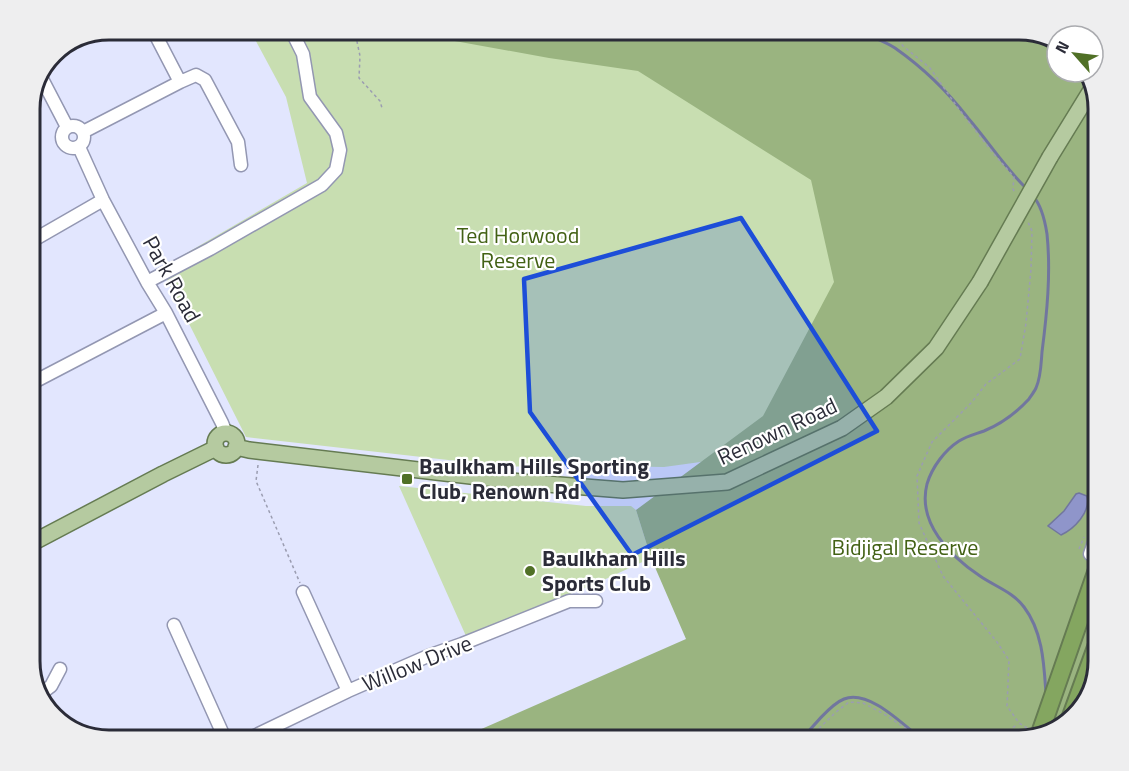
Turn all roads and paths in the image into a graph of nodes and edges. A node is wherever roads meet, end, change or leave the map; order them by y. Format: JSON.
{"nodes":[{"id":1,"x":158,"y":40,"type":"edge"},
{"id":2,"x":296,"y":40,"type":"edge"},
{"id":3,"x":357,"y":40,"type":"edge"},
{"id":4,"x":898,"y":40,"type":"edge"},
{"id":5,"x":180,"y":82,"type":"junction"},
{"id":6,"x":44,"y":90,"type":"edge"},
{"id":7,"x":1087,"y":97,"type":"edge"},
{"id":8,"x":382,"y":108,"type":"dead end"},
{"id":9,"x":68,"y":127,"type":"junction"},
{"id":10,"x":83,"y":132,"type":"junction"},
{"id":11,"x":79,"y":147,"type":"junction"},
{"id":12,"x":241,"y":165,"type":"dead end"},
{"id":13,"x":1018,"y":199,"type":"dead end"},
{"id":14,"x":103,"y":200,"type":"junction"},
{"id":15,"x":1027,"y":220,"type":"dead end"},
{"id":16,"x":41,"y":236,"type":"edge"},
{"id":17,"x":147,"y":282,"type":"junction"},
{"id":18,"x":166,"y":313,"type":"junction"},
{"id":19,"x":41,"y":378,"type":"edge"},
{"id":20,"x":226,"y":433,"type":"junction"},
{"id":21,"x":236,"y":447,"type":"junction"},
{"id":22,"x":216,"y":448,"type":"junction"},
{"id":23,"x":258,"y":464,"type":"dead end"},
{"id":24,"x":41,"y":537,"type":"edge"},
{"id":25,"x":1088,"y":587,"type":"edge"},
{"id":26,"x":303,"y":592,"type":"joint"},
{"id":27,"x":596,"y":601,"type":"dead end"},
{"id":28,"x":174,"y":625,"type":"dead end"},
{"id":29,"x":60,"y":669,"type":"dead end"},
{"id":30,"x":1087,"y":671,"type":"edge"},
{"id":31,"x":47,"y":690,"type":"edge"},
{"id":32,"x":348,"y":691,"type":"junction"},
{"id":33,"x":1077,"y":700,"type":"edge"},
{"id":34,"x":1019,"y":723,"type":"junction"},
{"id":35,"x":1034,"y":729,"type":"edge"},
{"id":36,"x":221,"y":730,"type":"edge"},
{"id":37,"x":267,"y":730,"type":"edge"},
{"id":38,"x":817,"y":730,"type":"edge"},
{"id":39,"x":908,"y":730,"type":"edge"},
{"id":40,"x":1009,"y":730,"type":"edge"},
{"id":41,"x":1030,"y":730,"type":"edge"}],
"edges":[{"from":1,"to":5,"type":"street"},
{"from":2,"to":17,"type":"street"},
{"from":3,"to":8,"type":"path"},
{"from":4,"to":13,"type":"path"},
{"from":5,"to":10,"type":"street"},
{"from":5,"to":12,"type":"street"},
{"from":6,"to":9,"type":"street"},
{"from":7,"to":21,"type":"main road","name":"Renown Road","bridge":true},
{"from":9,"to":10,"type":"street"},
{"from":9,"to":11,"type":"street"},
{"from":10,"to":11,"type":"street"},
{"from":11,"to":14,"type":"street","name":"Park Road"},
{"from":14,"to":16,"type":"street"},
{"from":14,"to":17,"type":"street","name":"Park Road"},
{"from":15,"to":34,"type":"path"},
{"from":17,"to":18,"type":"street","name":"Park Road"},
{"from":18,"to":19,"type":"street"},
{"from":18,"to":20,"type":"street","name":"Park Road"},
{"from":20,"to":21,"type":"main road"},
{"from":20,"to":22,"type":"main road"},
{"from":21,"to":22,"type":"main road"},
{"from":22,"to":24,"type":"main road"},
{"from":23,"to":26,"type":"path"},
{"from":25,"to":35,"type":"highway"},
{"from":26,"to":32,"type":"street"},
{"from":27,"to":32,"type":"street","name":"Willow Drive"},
{"from":28,"to":36,"type":"street"},
{"from":29,"to":31,"type":"street"},
{"from":30,"to":33,"type":"highway"},
{"from":32,"to":37,"type":"street","name":"Willow Drive"},
{"from":34,"to":40,"type":"path"},
{"from":34,"to":41,"type":"path"},
{"from":38,"to":39,"type":"path"}]}
